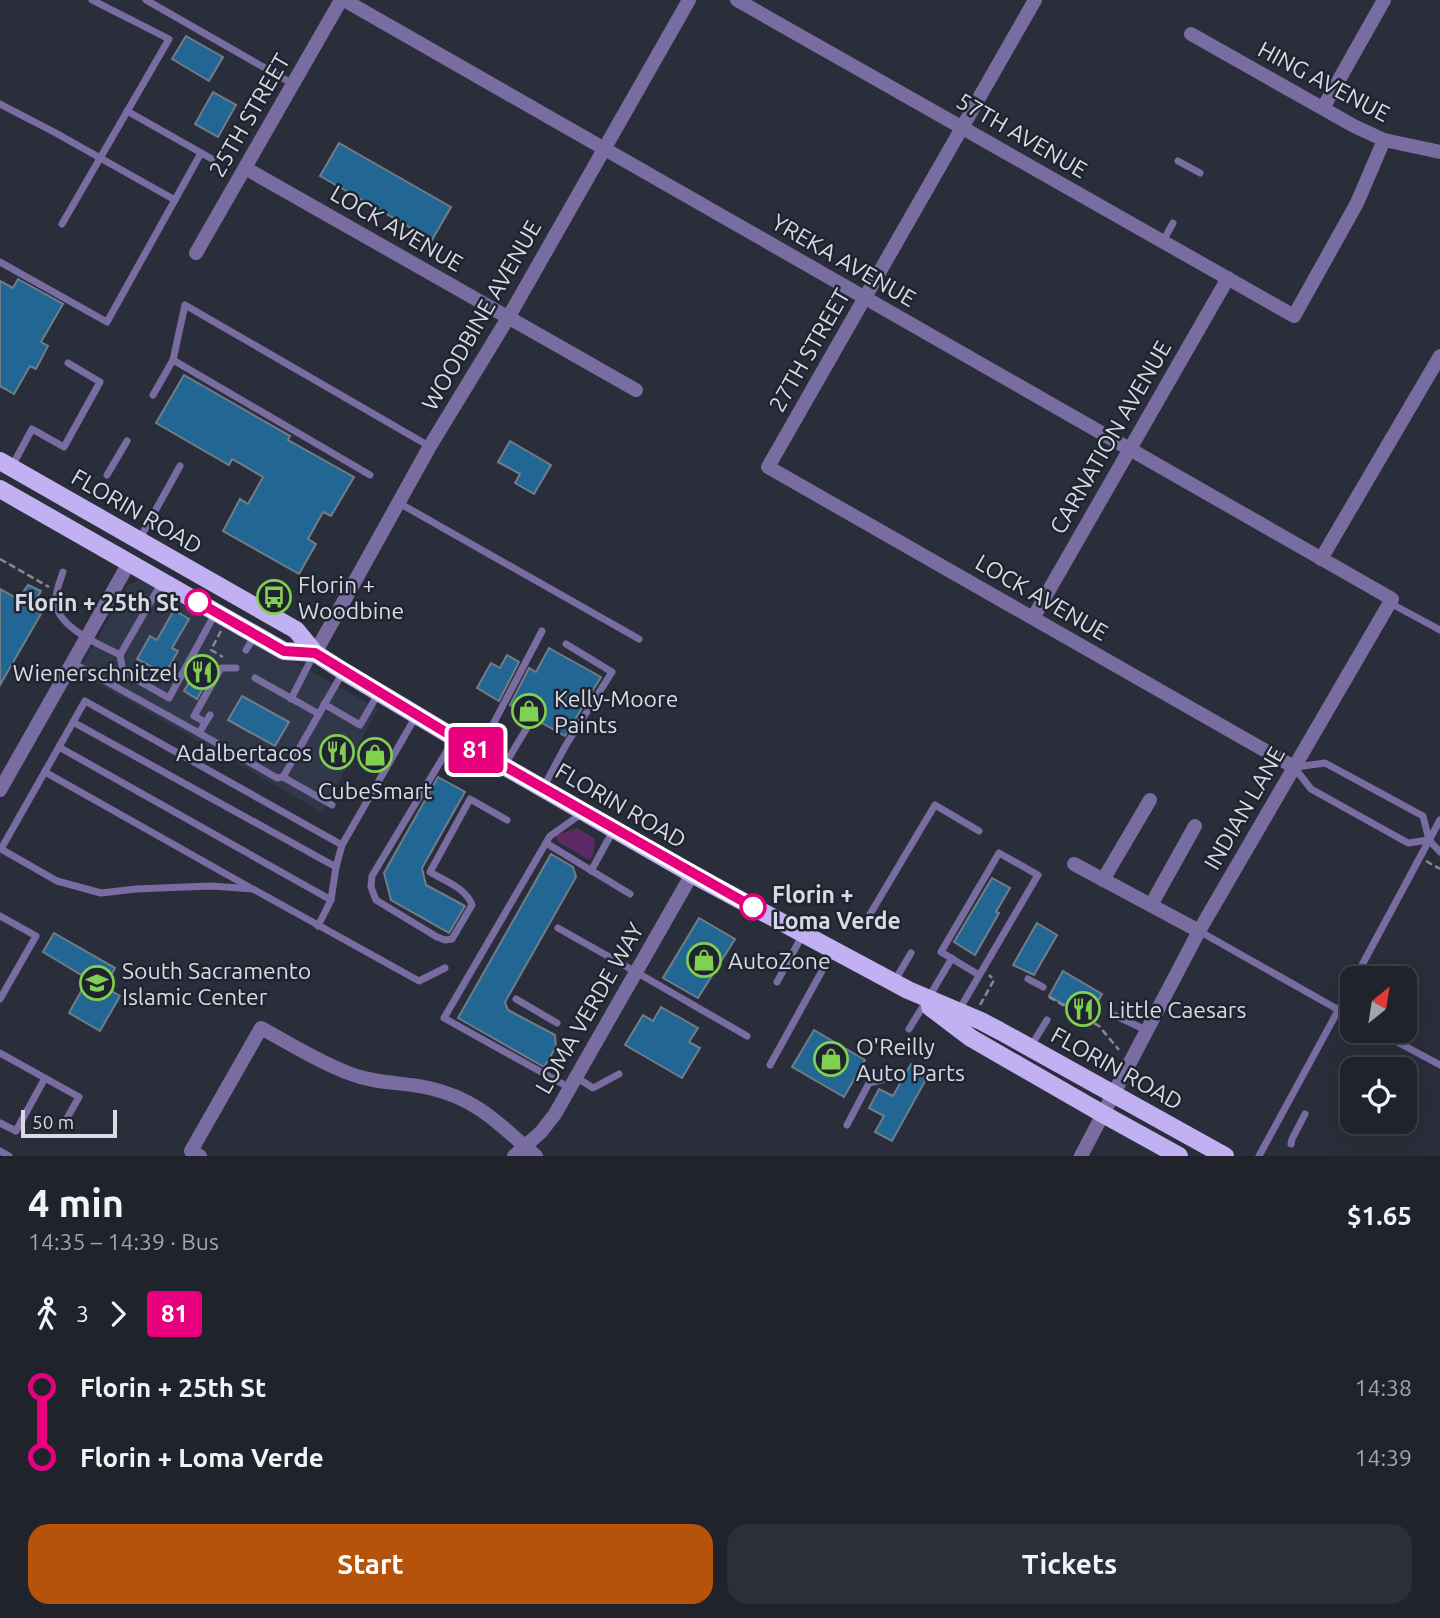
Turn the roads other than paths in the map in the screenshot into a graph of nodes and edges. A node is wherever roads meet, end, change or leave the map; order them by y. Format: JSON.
{"nodes":[{"id":1,"x":92,"y":0,"type":"edge"},
{"id":2,"x":146,"y":0,"type":"edge"},
{"id":3,"x":343,"y":0,"type":"edge"},
{"id":4,"x":689,"y":0,"type":"edge"},
{"id":5,"x":737,"y":0,"type":"edge"},
{"id":6,"x":1035,"y":0,"type":"edge"},
{"id":7,"x":1384,"y":0,"type":"edge"},
{"id":8,"x":1191,"y":34,"type":"dead end"},
{"id":9,"x":293,"y":83,"type":"junction"},
{"id":10,"x":0,"y":104,"type":"edge"},
{"id":11,"x":1323,"y":108,"type":"junction"},
{"id":12,"x":127,"y":111,"type":"junction"},
{"id":13,"x":962,"y":127,"type":"junction"},
{"id":14,"x":1384,"y":140,"type":"junction"},
{"id":15,"x":604,"y":149,"type":"junction"},
{"id":16,"x":1440,"y":152,"type":"edge"},
{"id":17,"x":201,"y":153,"type":"junction"},
{"id":18,"x":100,"y":158,"type":"junction"},
{"id":19,"x":212,"y":159,"type":"dead end"},
{"id":20,"x":1178,"y":161,"type":"dead end"},
{"id":21,"x":245,"y":168,"type":"junction"},
{"id":22,"x":1200,"y":173,"type":"dead end"},
{"id":23,"x":174,"y":200,"type":"junction"},
{"id":24,"x":1173,"y":223,"type":"dead end"},
{"id":25,"x":62,"y":224,"type":"dead end"},
{"id":26,"x":1163,"y":241,"type":"junction"},
{"id":27,"x":196,"y":253,"type":"dead end"},
{"id":28,"x":1,"y":264,"type":"edge"},
{"id":29,"x":1228,"y":278,"type":"junction"},
{"id":30,"x":865,"y":298,"type":"junction"},
{"id":31,"x":508,"y":318,"type":"junction"},
{"id":32,"x":1440,"y":356,"type":"edge"},
{"id":33,"x":173,"y":360,"type":"junction"},
{"id":34,"x":68,"y":363,"type":"dead end"},
{"id":35,"x":636,"y":390,"type":"dead end"},
{"id":36,"x":153,"y":395,"type":"dead end"},
{"id":37,"x":127,"y":441,"type":"dead end"},
{"id":38,"x":430,"y":446,"type":"junction"},
{"id":39,"x":1130,"y":449,"type":"junction"},
{"id":40,"x":6,"y":465,"type":"edge"},
{"id":41,"x":180,"y":466,"type":"dead end"},
{"id":42,"x":768,"y":467,"type":"joint"},
{"id":43,"x":107,"y":475,"type":"dead end"},
{"id":44,"x":370,"y":475,"type":"dead end"},
{"id":45,"x":0,"y":489,"type":"edge"},
{"id":46,"x":399,"y":502,"type":"junction"},
{"id":47,"x":76,"y":532,"type":"junction"},
{"id":48,"x":139,"y":540,"type":"junction"},
{"id":49,"x":1321,"y":559,"type":"junction"},
{"id":50,"x":129,"y":563,"type":"junction"},
{"id":51,"x":183,"y":566,"type":"junction"},
{"id":52,"x":63,"y":572,"type":"dead end"},
{"id":53,"x":163,"y":582,"type":"junction"},
{"id":54,"x":1390,"y":603,"type":"junction"},
{"id":55,"x":1033,"y":618,"type":"junction"},
{"id":56,"x":220,"y":619,"type":"junction"},
{"id":57,"x":1440,"y":630,"type":"edge"},
{"id":58,"x":542,"y":631,"type":"dead end"},
{"id":59,"x":87,"y":637,"type":"junction"},
{"id":60,"x":639,"y":639,"type":"dead end"},
{"id":61,"x":566,"y":644,"type":"dead end"},
{"id":62,"x":315,"y":653,"type":"junction"},
{"id":63,"x":121,"y":655,"type":"junction"},
{"id":64,"x":73,"y":663,"type":"junction"},
{"id":65,"x":236,"y":668,"type":"dead end"},
{"id":66,"x":343,"y":671,"type":"junction"},
{"id":67,"x":255,"y":678,"type":"dead end"},
{"id":68,"x":379,"y":692,"type":"junction"},
{"id":69,"x":291,"y":699,"type":"junction"},
{"id":70,"x":324,"y":704,"type":"junction"},
{"id":71,"x":319,"y":714,"type":"junction"},
{"id":72,"x":416,"y":715,"type":"junction"},
{"id":73,"x":73,"y":722,"type":"junction"},
{"id":74,"x":528,"y":726,"type":"dead end"},
{"id":75,"x":199,"y":733,"type":"junction"},
{"id":76,"x":455,"y":738,"type":"junction"},
{"id":77,"x":59,"y":747,"type":"junction"},
{"id":78,"x":479,"y":752,"type":"junction"},
{"id":79,"x":504,"y":766,"type":"junction"},
{"id":80,"x":1294,"y":767,"type":"junction"},
{"id":81,"x":45,"y":772,"type":"junction"},
{"id":82,"x":284,"y":777,"type":"junction"},
{"id":83,"x":2,"y":785,"type":"edge"},
{"id":84,"x":543,"y":789,"type":"junction"},
{"id":85,"x":1150,"y":800,"type":"dead end"},
{"id":86,"x":332,"y":804,"type":"dead end"},
{"id":87,"x":584,"y":812,"type":"junction"},
{"id":88,"x":507,"y":820,"type":"dead end"},
{"id":89,"x":1440,"y":820,"type":"edge"},
{"id":90,"x":1195,"y":826,"type":"dead end"},
{"id":91,"x":614,"y":829,"type":"junction"},
{"id":92,"x":979,"y":831,"type":"dead end"},
{"id":93,"x":1429,"y":840,"type":"junction"},
{"id":94,"x":546,"y":843,"type":"junction"},
{"id":95,"x":342,"y":845,"type":"junction"},
{"id":96,"x":1440,"y":852,"type":"edge"},
{"id":97,"x":1074,"y":864,"type":"dead end"},
{"id":98,"x":336,"y":867,"type":"junction"},
{"id":99,"x":591,"y":871,"type":"junction"},
{"id":100,"x":692,"y":874,"type":"junction"},
{"id":101,"x":1104,"y":880,"type":"junction"},
{"id":102,"x":253,"y":890,"type":"junction"},
{"id":103,"x":630,"y":894,"type":"dead end"},
{"id":104,"x":331,"y":900,"type":"junction"},
{"id":105,"x":1151,"y":905,"type":"junction"},
{"id":106,"x":0,"y":916,"type":"edge"},
{"id":107,"x":318,"y":926,"type":"junction"},
{"id":108,"x":863,"y":926,"type":"dead end"},
{"id":109,"x":558,"y":928,"type":"dead end"},
{"id":110,"x":1199,"y":931,"type":"junction"},
{"id":111,"x":803,"y":934,"type":"junction"},
{"id":112,"x":834,"y":950,"type":"junction"},
{"id":113,"x":911,"y":953,"type":"dead end"},
{"id":114,"x":952,"y":958,"type":"junction"},
{"id":115,"x":1362,"y":966,"type":"edge"},
{"id":116,"x":445,"y":968,"type":"dead end"},
{"id":117,"x":636,"y":972,"type":"junction"},
{"id":118,"x":979,"y":975,"type":"junction"},
{"id":119,"x":1028,"y":979,"type":"dead end"},
{"id":120,"x":777,"y":982,"type":"dead end"},
{"id":121,"x":901,"y":986,"type":"junction"},
{"id":122,"x":1043,"y":987,"type":"dead end"},
{"id":123,"x":0,"y":999,"type":"edge"},
{"id":124,"x":516,"y":999,"type":"dead end"},
{"id":125,"x":926,"y":1001,"type":"junction"},
{"id":126,"x":1340,"y":1006,"type":"edge"},
{"id":127,"x":1338,"y":1010,"type":"junction"},
{"id":128,"x":958,"y":1012,"type":"junction"},
{"id":129,"x":1114,"y":1015,"type":"dead end"},
{"id":130,"x":1047,"y":1020,"type":"dead end"},
{"id":131,"x":556,"y":1023,"type":"dead end"},
{"id":132,"x":909,"y":1029,"type":"dead end"},
{"id":133,"x":1147,"y":1031,"type":"junction"},
{"id":134,"x":747,"y":1036,"type":"dead end"},
{"id":135,"x":1399,"y":1043,"type":"edge"},
{"id":136,"x":1030,"y":1048,"type":"junction"},
{"id":137,"x":0,"y":1053,"type":"edge"},
{"id":138,"x":770,"y":1065,"type":"dead end"},
{"id":139,"x":1440,"y":1065,"type":"edge"},
{"id":140,"x":619,"y":1074,"type":"dead end"},
{"id":141,"x":45,"y":1079,"type":"junction"},
{"id":142,"x":882,"y":1080,"type":"dead end"},
{"id":143,"x":573,"y":1083,"type":"junction"},
{"id":144,"x":1113,"y":1095,"type":"junction"},
{"id":145,"x":1103,"y":1114,"type":"junction"},
{"id":146,"x":1305,"y":1114,"type":"dead end"},
{"id":147,"x":66,"y":1119,"type":"dead end"},
{"id":148,"x":0,"y":1123,"type":"edge"},
{"id":149,"x":847,"y":1125,"type":"dead end"},
{"id":150,"x":1292,"y":1144,"type":"dead end"},
{"id":151,"x":0,"y":1151,"type":"edge"},
{"id":152,"x":525,"y":1153,"type":"edge"},
{"id":153,"x":9,"y":1156,"type":"edge"},
{"id":154,"x":200,"y":1156,"type":"edge"},
{"id":155,"x":1081,"y":1156,"type":"edge"},
{"id":156,"x":1179,"y":1156,"type":"edge"},
{"id":157,"x":1225,"y":1156,"type":"edge"},
{"id":158,"x":1259,"y":1156,"type":"edge"}],
"edges":[{"from":1,"to":12,"type":"lane"},
{"from":2,"to":9,"type":"lane"},
{"from":3,"to":9,"type":"street","name":"25TH STREET"},
{"from":3,"to":15,"type":"street","name":"YREKA AVENUE"},
{"from":4,"to":15,"type":"street","name":"WOODBINE AVENUE"},
{"from":5,"to":13,"type":"street","name":"57TH AVENUE"},
{"from":6,"to":13,"type":"street","name":"27TH STREET"},
{"from":7,"to":11,"type":"street"},
{"from":8,"to":11,"type":"street","name":"HING AVENUE"},
{"from":9,"to":21,"type":"street","name":"25TH STREET"},
{"from":10,"to":18,"type":"lane"},
{"from":11,"to":14,"type":"street","name":"HING AVENUE"},
{"from":12,"to":17,"type":"lane"},
{"from":12,"to":18,"type":"lane"},
{"from":13,"to":26,"type":"street","name":"57TH AVENUE"},
{"from":13,"to":30,"type":"street","name":"27TH STREET"},
{"from":14,"to":16,"type":"street","name":"HING AVENUE"},
{"from":14,"to":29,"type":"street","name":"57TH AVENUE"},
{"from":15,"to":30,"type":"street","name":"YREKA AVENUE"},
{"from":15,"to":31,"type":"street","name":"WOODBINE AVENUE"},
{"from":17,"to":19,"type":"lane"},
{"from":17,"to":23,"type":"lane"},
{"from":18,"to":23,"type":"lane"},
{"from":18,"to":25,"type":"lane"},
{"from":20,"to":22,"type":"lane"},
{"from":21,"to":27,"type":"street","name":"25TH STREET"},
{"from":21,"to":31,"type":"street","name":"LOCK AVENUE"},
{"from":23,"to":28,"type":"lane"},
{"from":24,"to":26,"type":"lane"},
{"from":26,"to":29,"type":"street","name":"57TH AVENUE"},
{"from":29,"to":39,"type":"street","name":"CARNATION AVENUE"},
{"from":30,"to":39,"type":"street","name":"YREKA AVENUE"},
{"from":30,"to":42,"type":"street","name":"27TH STREET"},
{"from":31,"to":35,"type":"street","name":"LOCK AVENUE"},
{"from":31,"to":38,"type":"street","name":"WOODBINE AVENUE"},
{"from":32,"to":49,"type":"street"},
{"from":33,"to":36,"type":"lane"},
{"from":33,"to":38,"type":"lane"},
{"from":33,"to":44,"type":"lane"},
{"from":34,"to":40,"type":"lane"},
{"from":37,"to":43,"type":"lane"},
{"from":38,"to":46,"type":"street","name":"WOODBINE AVENUE"},
{"from":39,"to":49,"type":"street","name":"YREKA AVENUE"},
{"from":39,"to":55,"type":"street","name":"CARNATION AVENUE"},
{"from":40,"to":48,"type":"main road","name":"FLORIN ROAD"},
{"from":41,"to":48,"type":"lane"},
{"from":42,"to":55,"type":"street","name":"LOCK AVENUE"},
{"from":45,"to":47,"type":"main road","name":"FLORIN ROAD"},
{"from":46,"to":60,"type":"lane"},
{"from":46,"to":62,"type":"street","name":"WOODBINE AVENUE"},
{"from":47,"to":48,"type":"main road"},
{"from":47,"to":50,"type":"main road","name":"FLORIN ROAD"},
{"from":48,"to":51,"type":"main road","name":"FLORIN ROAD"},
{"from":49,"to":54,"type":"street"},
{"from":50,"to":51,"type":"main road"},
{"from":50,"to":53,"type":"main road","name":"FLORIN ROAD"},
{"from":50,"to":59,"type":"street"},
{"from":51,"to":62,"type":"main road","name":"FLORIN ROAD"},
{"from":52,"to":59,"type":"lane"},
{"from":53,"to":56,"type":"main road","name":"FLORIN ROAD"},
{"from":53,"to":63,"type":"lane"},
{"from":54,"to":57,"type":"lane"},
{"from":54,"to":80,"type":"street","name":"INDIAN LANE"},
{"from":55,"to":80,"type":"street","name":"LOCK AVENUE"},
{"from":56,"to":62,"type":"main road","name":"FLORIN ROAD"},
{"from":56,"to":63,"type":"lane"},
{"from":58,"to":78,"type":"lane"},
{"from":59,"to":63,"type":"lane"},
{"from":59,"to":64,"type":"street"},
{"from":61,"to":84,"type":"lane"},
{"from":62,"to":66,"type":"main road","name":"FLORIN ROAD"},
{"from":62,"to":69,"type":"lane"},
{"from":64,"to":75,"type":"lane"},
{"from":64,"to":83,"type":"street"},
{"from":65,"to":75,"type":"lane"},
{"from":66,"to":68,"type":"main road","name":"FLORIN ROAD"},
{"from":66,"to":70,"type":"lane"},
{"from":67,"to":69,"type":"lane"},
{"from":68,"to":70,"type":"lane"},
{"from":68,"to":72,"type":"main road","name":"FLORIN ROAD"},
{"from":69,"to":71,"type":"lane"},
{"from":70,"to":71,"type":"lane"},
{"from":71,"to":82,"type":"lane"},
{"from":72,"to":76,"type":"main road","name":"FLORIN ROAD"},
{"from":72,"to":95,"type":"lane"},
{"from":73,"to":77,"type":"lane"},
{"from":73,"to":95,"type":"lane"},
{"from":73,"to":98,"type":"lane"},
{"from":74,"to":79,"type":"lane"},
{"from":75,"to":82,"type":"lane"},
{"from":76,"to":78,"type":"main road","name":"FLORIN ROAD"},
{"from":76,"to":88,"type":"lane"},
{"from":77,"to":81,"type":"lane"},
{"from":77,"to":104,"type":"lane"},
{"from":78,"to":79,"type":"main road","name":"FLORIN ROAD"},
{"from":79,"to":84,"type":"main road","name":"FLORIN ROAD"},
{"from":80,"to":93,"type":"lane"},
{"from":80,"to":93,"type":"lane"},
{"from":80,"to":110,"type":"street","name":"INDIAN LANE"},
{"from":81,"to":102,"type":"lane"},
{"from":81,"to":102,"type":"lane"},
{"from":82,"to":86,"type":"lane"},
{"from":84,"to":87,"type":"main road","name":"FLORIN ROAD"},
{"from":85,"to":101,"type":"street"},
{"from":87,"to":91,"type":"main road","name":"FLORIN ROAD"},
{"from":87,"to":94,"type":"lane"},
{"from":89,"to":93,"type":"lane"},
{"from":90,"to":105,"type":"street"},
{"from":91,"to":99,"type":"lane"},
{"from":91,"to":100,"type":"main road","name":"FLORIN ROAD"},
{"from":92,"to":108,"type":"lane"},
{"from":93,"to":96,"type":"lane"},
{"from":93,"to":115,"type":"lane"},
{"from":94,"to":99,"type":"lane"},
{"from":94,"to":143,"type":"lane"},
{"from":95,"to":98,"type":"lane"},
{"from":97,"to":101,"type":"street"},
{"from":98,"to":104,"type":"lane"},
{"from":99,"to":103,"type":"lane"},
{"from":100,"to":111,"type":"main road","name":"FLORIN ROAD"},
{"from":100,"to":117,"type":"street","name":"LOMA VERDE WAY"},
{"from":101,"to":105,"type":"street"},
{"from":102,"to":107,"type":"lane"},
{"from":104,"to":107,"type":"lane"},
{"from":105,"to":110,"type":"street"},
{"from":106,"to":123,"type":"lane"},
{"from":107,"to":116,"type":"lane"},
{"from":109,"to":117,"type":"lane"},
{"from":110,"to":127,"type":"lane"},
{"from":110,"to":133,"type":"street","name":"INDIAN LANE"},
{"from":111,"to":112,"type":"main road","name":"FLORIN ROAD"},
{"from":111,"to":120,"type":"lane"},
{"from":112,"to":121,"type":"main road","name":"FLORIN ROAD"},
{"from":112,"to":138,"type":"lane"},
{"from":113,"to":121,"type":"lane"},
{"from":114,"to":118,"type":"lane"},
{"from":114,"to":118,"type":"lane"},
{"from":114,"to":125,"type":"lane"},
{"from":117,"to":134,"type":"lane"},
{"from":117,"to":143,"type":"street","name":"LOMA VERDE WAY"},
{"from":118,"to":128,"type":"lane"},
{"from":119,"to":122,"type":"lane"},
{"from":121,"to":125,"type":"main road","name":"FLORIN ROAD"},
{"from":124,"to":131,"type":"lane"},
{"from":125,"to":128,"type":"main road","name":"FLORIN ROAD"},
{"from":125,"to":132,"type":"lane"},
{"from":125,"to":145,"type":"main road","name":"FLORIN ROAD"},
{"from":126,"to":127,"type":"lane"},
{"from":127,"to":158,"type":"lane"},
{"from":128,"to":136,"type":"main road","name":"FLORIN ROAD"},
{"from":129,"to":133,"type":"lane"},
{"from":130,"to":136,"type":"lane"},
{"from":133,"to":144,"type":"street","name":"INDIAN LANE"},
{"from":135,"to":139,"type":"lane"},
{"from":136,"to":144,"type":"main road","name":"FLORIN ROAD"},
{"from":137,"to":141,"type":"lane"},
{"from":140,"to":143,"type":"lane"},
{"from":141,"to":147,"type":"lane"},
{"from":141,"to":148,"type":"lane"},
{"from":142,"to":149,"type":"lane"},
{"from":143,"to":152,"type":"street","name":"LOMA VERDE WAY"},
{"from":144,"to":145,"type":"street","name":"INDIAN LANE"},
{"from":144,"to":157,"type":"main road","name":"FLORIN ROAD"},
{"from":145,"to":155,"type":"street","name":"INDIAN LANE"},
{"from":145,"to":156,"type":"main road","name":"FLORIN ROAD"},
{"from":146,"to":150,"type":"lane"},
{"from":151,"to":153,"type":"lane"},
{"from":152,"to":154,"type":"street"}]}
